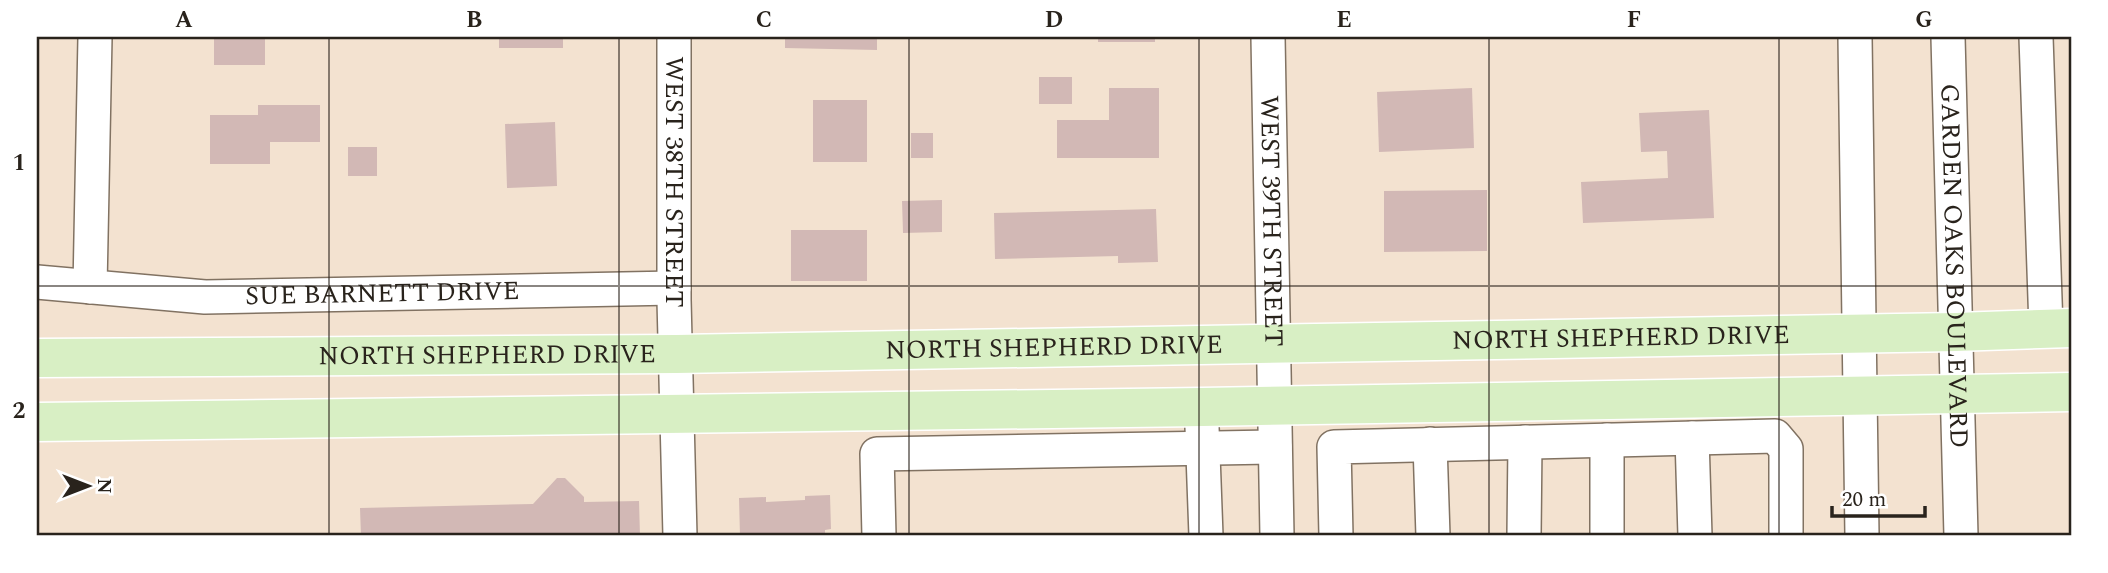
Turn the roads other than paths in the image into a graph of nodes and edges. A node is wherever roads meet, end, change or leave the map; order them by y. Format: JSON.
{"nodes":[{"id":1,"x":95,"y":37,"type":"edge"},
{"id":2,"x":674,"y":37,"type":"edge"},
{"id":3,"x":1268,"y":37,"type":"edge"},
{"id":4,"x":1855,"y":37,"type":"edge"},
{"id":5,"x":1948,"y":37,"type":"edge"},
{"id":6,"x":2036,"y":37,"type":"edge"},
{"id":7,"x":37,"y":282,"type":"edge"},
{"id":8,"x":90,"y":287,"type":"junction"},
{"id":9,"x":674,"y":288,"type":"junction"},
{"id":10,"x":2059,"y":328,"type":"edge"},
{"id":11,"x":1956,"y":332,"type":"junction"},
{"id":12,"x":1860,"y":333,"type":"junction"},
{"id":13,"x":1273,"y":342,"type":"junction"},
{"id":14,"x":676,"y":354,"type":"junction"},
{"id":15,"x":37,"y":358,"type":"edge"},
{"id":16,"x":2071,"y":392,"type":"edge"},
{"id":17,"x":1958,"y":394,"type":"junction"},
{"id":18,"x":1860,"y":395,"type":"junction"},
{"id":19,"x":1274,"y":405,"type":"junction"},
{"id":20,"x":1117,"y":407,"type":"junction"},
{"id":21,"x":1202,"y":407,"type":"junction"},
{"id":22,"x":1019,"y":408,"type":"junction"},
{"id":23,"x":944,"y":409,"type":"junction"},
{"id":24,"x":876,"y":410,"type":"junction"},
{"id":25,"x":677,"y":412,"type":"junction"},
{"id":26,"x":37,"y":422,"type":"edge"},
{"id":27,"x":1692,"y":438,"type":"junction"},
{"id":28,"x":1606,"y":440,"type":"junction"},
{"id":29,"x":1525,"y":442,"type":"junction"},
{"id":30,"x":1430,"y":444,"type":"junction"},
{"id":31,"x":1275,"y":447,"type":"junction"},
{"id":32,"x":1202,"y":449,"type":"junction"},
{"id":33,"x":1118,"y":451,"type":"junction"},
{"id":34,"x":1021,"y":452,"type":"junction"},
{"id":35,"x":945,"y":453,"type":"junction"},
{"id":36,"x":877,"y":454,"type":"junction"},
{"id":37,"x":680,"y":536,"type":"edge"},
{"id":38,"x":878,"y":536,"type":"edge"},
{"id":39,"x":1206,"y":536,"type":"edge"},
{"id":40,"x":1277,"y":536,"type":"edge"},
{"id":41,"x":1336,"y":536,"type":"edge"},
{"id":42,"x":1433,"y":536,"type":"edge"},
{"id":43,"x":1524,"y":536,"type":"edge"},
{"id":44,"x":1607,"y":536,"type":"edge"},
{"id":45,"x":1695,"y":536,"type":"edge"},
{"id":46,"x":1786,"y":536,"type":"edge"},
{"id":47,"x":1862,"y":536,"type":"edge"},
{"id":48,"x":1961,"y":536,"type":"edge"}],
"edges":[{"from":1,"to":8,"type":"street"},
{"from":2,"to":9,"type":"street","name":"WEST 38TH STREET"},
{"from":3,"to":13,"type":"street","name":"WEST 39TH STREET"},
{"from":4,"to":12,"type":"street"},
{"from":5,"to":11,"type":"street","name":"GARDEN OAKS BOULEVARD"},
{"from":6,"to":10,"type":"street"},
{"from":7,"to":8,"type":"street","name":"SUE BARNETT DRIVE"},
{"from":8,"to":9,"type":"street","name":"SUE BARNETT DRIVE"},
{"from":9,"to":14,"type":"street","name":"WEST 38TH STREET"},
{"from":10,"to":11,"type":"main road","name":"NORTH SHEPHERD DRIVE"},
{"from":11,"to":12,"type":"main road","name":"NORTH SHEPHERD DRIVE"},
{"from":11,"to":17,"type":"street","name":"GARDEN OAKS BOULEVARD"},
{"from":12,"to":13,"type":"main road","name":"NORTH SHEPHERD DRIVE"},
{"from":12,"to":18,"type":"street"},
{"from":13,"to":14,"type":"main road","name":"NORTH SHEPHERD DRIVE"},
{"from":13,"to":19,"type":"street","name":"WEST 39TH STREET"},
{"from":14,"to":15,"type":"main road","name":"NORTH SHEPHERD DRIVE"},
{"from":14,"to":25,"type":"street","name":"WEST 38TH STREET"},
{"from":16,"to":17,"type":"main road"},
{"from":17,"to":18,"type":"main road"},
{"from":17,"to":48,"type":"street","name":"GARDEN OAKS BOULEVARD"},
{"from":18,"to":19,"type":"main road"},
{"from":18,"to":47,"type":"street"},
{"from":19,"to":21,"type":"main road"},
{"from":19,"to":31,"type":"street","name":"WEST 39TH STREET"},
{"from":20,"to":21,"type":"main road"},
{"from":20,"to":22,"type":"main road"},
{"from":20,"to":33,"type":"street"},
{"from":21,"to":32,"type":"street"},
{"from":22,"to":23,"type":"main road"},
{"from":22,"to":34,"type":"street"},
{"from":23,"to":24,"type":"main road"},
{"from":23,"to":35,"type":"street"},
{"from":24,"to":25,"type":"main road"},
{"from":24,"to":36,"type":"street"},
{"from":25,"to":26,"type":"main road"},
{"from":25,"to":37,"type":"street","name":"WEST 38TH STREET"},
{"from":27,"to":28,"type":"street"},
{"from":27,"to":45,"type":"street"},
{"from":27,"to":46,"type":"street"},
{"from":28,"to":29,"type":"street"},
{"from":28,"to":44,"type":"street"},
{"from":29,"to":30,"type":"street"},
{"from":29,"to":43,"type":"street"},
{"from":30,"to":41,"type":"street"},
{"from":30,"to":42,"type":"street"},
{"from":31,"to":32,"type":"street"},
{"from":31,"to":40,"type":"street","name":"WEST 39TH STREET"},
{"from":32,"to":33,"type":"street"},
{"from":32,"to":39,"type":"street"},
{"from":33,"to":34,"type":"street"},
{"from":34,"to":35,"type":"street"},
{"from":35,"to":36,"type":"street"},
{"from":36,"to":38,"type":"street"}]}
